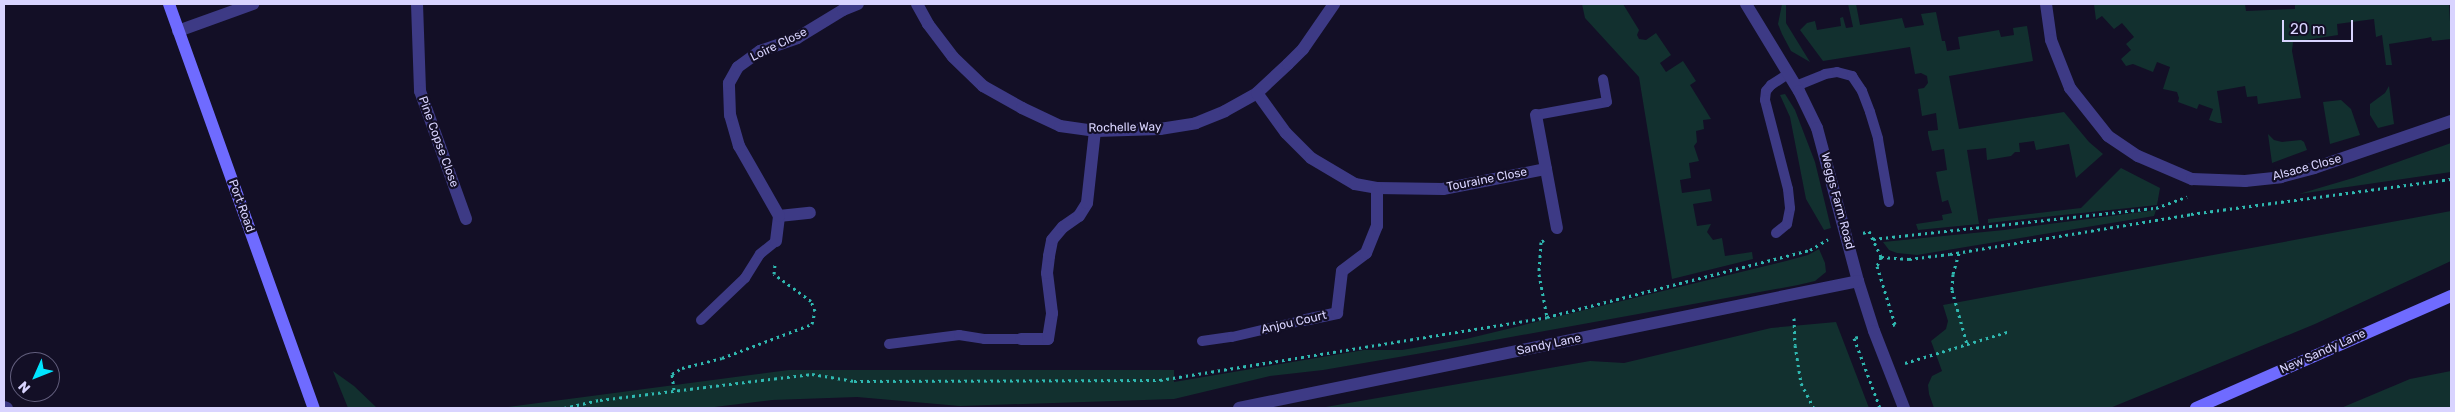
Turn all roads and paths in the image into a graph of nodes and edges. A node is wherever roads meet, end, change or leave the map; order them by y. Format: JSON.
{"nodes":[{"id":1,"x":169,"y":4,"type":"edge"},
{"id":2,"x":254,"y":4,"type":"edge"},
{"id":3,"x":417,"y":4,"type":"edge"},
{"id":4,"x":858,"y":4,"type":"edge"},
{"id":5,"x":917,"y":4,"type":"edge"},
{"id":6,"x":1334,"y":4,"type":"edge"},
{"id":7,"x":1746,"y":4,"type":"edge"},
{"id":8,"x":2046,"y":4,"type":"edge"},
{"id":9,"x":178,"y":31,"type":"junction"},
{"id":10,"x":1788,"y":74,"type":"junction"},
{"id":11,"x":1603,"y":80,"type":"dead end"},
{"id":12,"x":1796,"y":86,"type":"junction"},
{"id":13,"x":1257,"y":93,"type":"junction"},
{"id":14,"x":1536,"y":115,"type":"joint"},
{"id":15,"x":2451,"y":122,"type":"edge"},
{"id":16,"x":1095,"y":131,"type":"junction"},
{"id":17,"x":1546,"y":169,"type":"junction"},
{"id":18,"x":2451,"y":179,"type":"edge"},
{"id":19,"x":1377,"y":188,"type":"junction"},
{"id":20,"x":2191,"y":195,"type":"dead end"},
{"id":21,"x":1889,"y":202,"type":"dead end"},
{"id":22,"x":810,"y":213,"type":"dead end"},
{"id":23,"x":778,"y":216,"type":"junction"},
{"id":24,"x":466,"y":219,"type":"dead end"},
{"id":25,"x":1557,"y":228,"type":"joint"},
{"id":26,"x":1776,"y":233,"type":"dead end"},
{"id":27,"x":1874,"y":239,"type":"dead end"},
{"id":28,"x":776,"y":241,"type":"junction"},
{"id":29,"x":1959,"y":253,"type":"junction"},
{"id":30,"x":1858,"y":281,"type":"junction"},
{"id":31,"x":2451,"y":296,"type":"edge"},
{"id":32,"x":1547,"y":317,"type":"dead end"},
{"id":33,"x":1794,"y":318,"type":"dead end"},
{"id":34,"x":701,"y":320,"type":"dead end"},
{"id":35,"x":1306,"y":320,"type":"joint"},
{"id":36,"x":1895,"y":324,"type":"dead end"},
{"id":37,"x":2007,"y":332,"type":"dead end"},
{"id":38,"x":1854,"y":338,"type":"dead end"},
{"id":39,"x":1021,"y":339,"type":"joint"},
{"id":40,"x":1202,"y":341,"type":"dead end"},
{"id":41,"x":890,"y":344,"type":"dead end"},
{"id":42,"x":1967,"y":344,"type":"junction"},
{"id":43,"x":1888,"y":368,"type":"junction"},
{"id":44,"x":674,"y":390,"type":"dead end"},
{"id":45,"x":311,"y":407,"type":"edge"},
{"id":46,"x":1238,"y":408,"type":"edge"},
{"id":47,"x":1814,"y":408,"type":"edge"},
{"id":48,"x":1880,"y":408,"type":"edge"},
{"id":49,"x":1904,"y":408,"type":"edge"},
{"id":50,"x":2196,"y":408,"type":"edge"}],
"edges":[{"from":1,"to":9,"type":"street","name":"Port Road"},
{"from":2,"to":9,"type":"street"},
{"from":3,"to":24,"type":"street","name":"Pine Copse Close"},
{"from":4,"to":23,"type":"street","name":"Loire Close"},
{"from":5,"to":16,"type":"street","name":"Rochelle Way"},
{"from":6,"to":13,"type":"street","name":"Rochelle Way"},
{"from":7,"to":10,"type":"street","name":"Weggs Farm Road"},
{"from":8,"to":15,"type":"street","name":"Alsace Close"},
{"from":9,"to":45,"type":"street","name":"Port Road"},
{"from":10,"to":12,"type":"street","name":"Weggs Farm Road"},
{"from":10,"to":26,"type":"lane"},
{"from":11,"to":14,"type":"lane"},
{"from":12,"to":21,"type":"lane"},
{"from":12,"to":30,"type":"street","name":"Weggs Farm Road"},
{"from":13,"to":16,"type":"street","name":"Rochelle Way"},
{"from":13,"to":19,"type":"street","name":"Touraine Close"},
{"from":14,"to":17,"type":"street"},
{"from":16,"to":39,"type":"street"},
{"from":17,"to":19,"type":"street","name":"Touraine Close"},
{"from":17,"to":25,"type":"street"},
{"from":18,"to":29,"type":"path"},
{"from":19,"to":35,"type":"street","name":"Anjou Court"},
{"from":20,"to":27,"type":"path"},
{"from":22,"to":23,"type":"street"},
{"from":23,"to":28,"type":"street"},
{"from":25,"to":32,"type":"path"},
{"from":28,"to":34,"type":"lane"},
{"from":28,"to":44,"type":"path"},
{"from":29,"to":36,"type":"path"},
{"from":29,"to":42,"type":"path"},
{"from":30,"to":43,"type":"street","name":"Weggs Farm Road"},
{"from":30,"to":46,"type":"street","name":"Sandy Lane"},
{"from":31,"to":50,"type":"street","name":"New Sandy Lane"},
{"from":33,"to":47,"type":"path"},
{"from":35,"to":40,"type":"lane","name":"Anjou Court"},
{"from":37,"to":42,"type":"path"},
{"from":38,"to":48,"type":"path"},
{"from":39,"to":41,"type":"lane"},
{"from":42,"to":43,"type":"path"},
{"from":43,"to":49,"type":"street","name":"Weggs Farm Road"}]}
